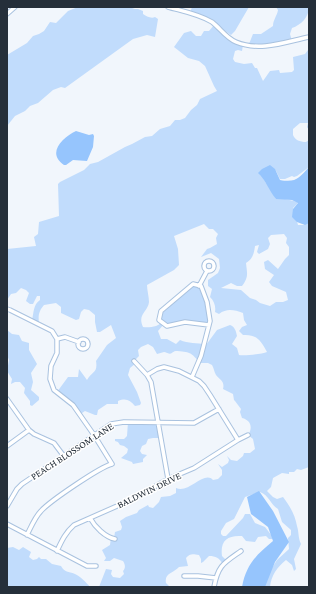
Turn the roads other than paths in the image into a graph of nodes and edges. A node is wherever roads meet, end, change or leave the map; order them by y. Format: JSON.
{"nodes":[{"id":1,"x":15,"y":7,"type":"edge"},
{"id":2,"x":168,"y":7,"type":"edge"},
{"id":3,"x":7,"y":14,"type":"edge"},
{"id":4,"x":309,"y":37,"type":"edge"},
{"id":5,"x":207,"y":271,"type":"dead end"},
{"id":6,"x":199,"y":286,"type":"junction"},
{"id":7,"x":7,"y":310,"type":"edge"},
{"id":8,"x":209,"y":325,"type":"junction"},
{"id":9,"x":57,"y":339,"type":"junction"},
{"id":10,"x":79,"y":342,"type":"dead end"},
{"id":11,"x":134,"y":361,"type":"dead end"},
{"id":12,"x":147,"y":375,"type":"junction"},
{"id":13,"x":192,"y":377,"type":"junction"},
{"id":14,"x":7,"y":399,"type":"edge"},
{"id":15,"x":219,"y":409,"type":"junction"},
{"id":16,"x":158,"y":423,"type":"junction"},
{"id":17,"x":30,"y":430,"type":"junction"},
{"id":18,"x":94,"y":435,"type":"junction"},
{"id":19,"x":248,"y":435,"type":"dead end"},
{"id":20,"x":238,"y":440,"type":"junction"},
{"id":21,"x":7,"y":446,"type":"edge"},
{"id":22,"x":63,"y":455,"type":"junction"},
{"id":23,"x":168,"y":479,"type":"junction"},
{"id":24,"x":7,"y":506,"type":"edge"},
{"id":25,"x":90,"y":518,"type":"junction"},
{"id":26,"x":7,"y":524,"type":"edge"},
{"id":27,"x":27,"y":535,"type":"junction"},
{"id":28,"x":116,"y":539,"type":"dead end"},
{"id":29,"x":57,"y":550,"type":"junction"},
{"id":30,"x":241,"y":551,"type":"dead end"},
{"id":31,"x":96,"y":566,"type":"dead end"},
{"id":32,"x":184,"y":576,"type":"dead end"},
{"id":33,"x":216,"y":578,"type":"junction"},
{"id":34,"x":214,"y":587,"type":"edge"}],
"edges":[{"from":1,"to":3,"type":"street"},
{"from":2,"to":4,"type":"street"},
{"from":5,"to":6,"type":"street"},
{"from":6,"to":8,"type":"street"},
{"from":6,"to":8,"type":"street"},
{"from":7,"to":9,"type":"street"},
{"from":8,"to":13,"type":"street"},
{"from":9,"to":10,"type":"street"},
{"from":9,"to":18,"type":"street"},
{"from":11,"to":12,"type":"street"},
{"from":12,"to":13,"type":"street"},
{"from":12,"to":16,"type":"street"},
{"from":13,"to":15,"type":"street"},
{"from":14,"to":17,"type":"street"},
{"from":15,"to":16,"type":"street","name":"PEACH BLOSSOM LANE"},
{"from":15,"to":20,"type":"street"},
{"from":16,"to":18,"type":"street","name":"PEACH BLOSSOM LANE"},
{"from":16,"to":23,"type":"street"},
{"from":17,"to":21,"type":"street"},
{"from":17,"to":22,"type":"street"},
{"from":18,"to":22,"type":"street","name":"PEACH BLOSSOM LANE"},
{"from":18,"to":27,"type":"street"},
{"from":19,"to":20,"type":"street","name":"BALDWIN DRIVE"},
{"from":20,"to":23,"type":"street","name":"BALDWIN DRIVE"},
{"from":22,"to":24,"type":"street","name":"PEACH BLOSSOM LANE"},
{"from":23,"to":25,"type":"street","name":"BALDWIN DRIVE"},
{"from":25,"to":28,"type":"street"},
{"from":25,"to":29,"type":"street","name":"BALDWIN DRIVE"},
{"from":26,"to":27,"type":"street"},
{"from":27,"to":29,"type":"street"},
{"from":29,"to":31,"type":"street"},
{"from":30,"to":33,"type":"street"},
{"from":32,"to":33,"type":"street"},
{"from":33,"to":34,"type":"street"}]}
